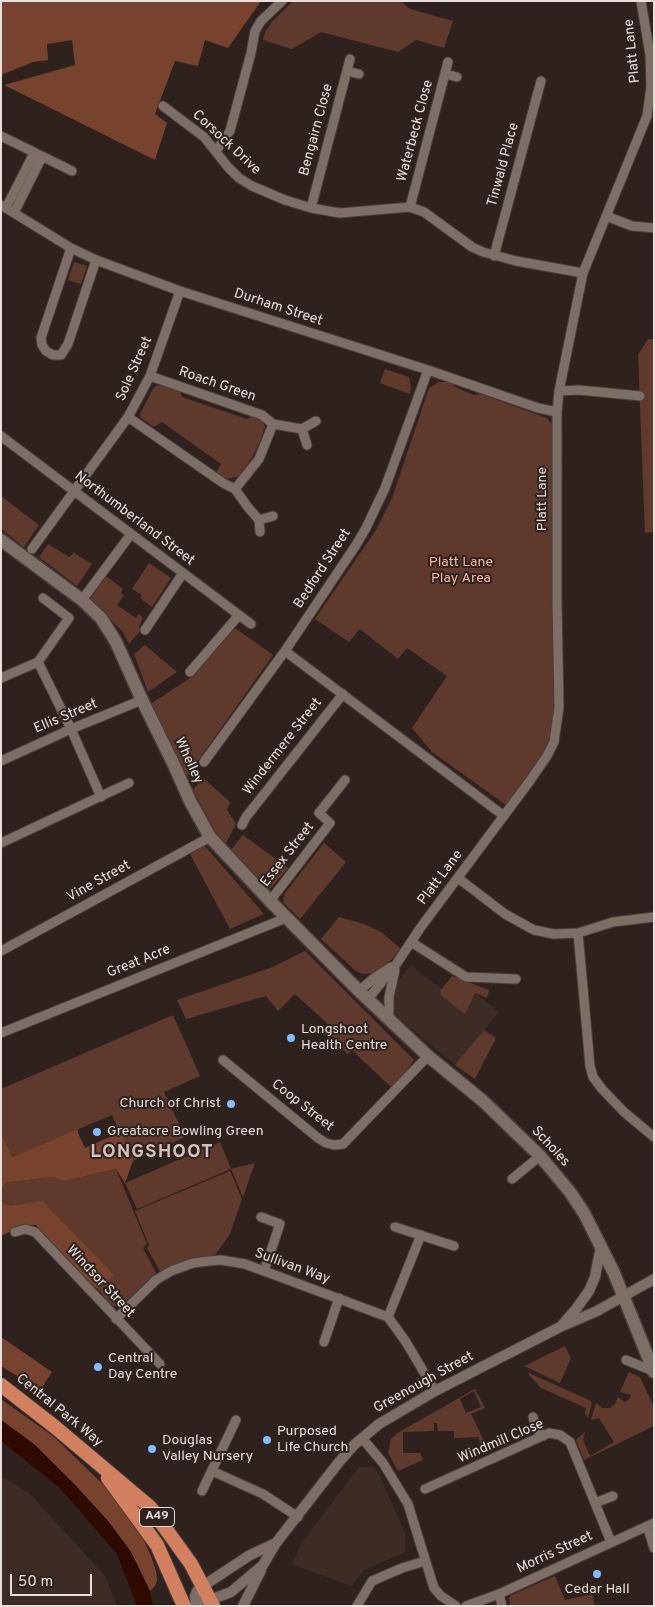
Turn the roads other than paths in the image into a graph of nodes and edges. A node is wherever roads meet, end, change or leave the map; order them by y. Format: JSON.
{"nodes":[{"id":1,"x":282,"y":1,"type":"edge"},
{"id":2,"x":641,"y":1,"type":"edge"},
{"id":3,"x":350,"y":59,"type":"dead end"},
{"id":4,"x":448,"y":62,"type":"dead end"},
{"id":5,"x":347,"y":71,"type":"junction"},
{"id":6,"x":359,"y":74,"type":"dead end"},
{"id":7,"x":445,"y":74,"type":"junction"},
{"id":8,"x":457,"y":77,"type":"dead end"},
{"id":9,"x":541,"y":81,"type":"dead end"},
{"id":10,"x":163,"y":106,"type":"dead end"},
{"id":11,"x":1,"y":136,"type":"edge"},
{"id":12,"x":216,"y":151,"type":"junction"},
{"id":13,"x":38,"y":155,"type":"junction"},
{"id":14,"x":72,"y":171,"type":"dead end"},
{"id":15,"x":410,"y":207,"type":"junction"},
{"id":16,"x":311,"y":208,"type":"junction"},
{"id":17,"x":7,"y":209,"type":"edge"},
{"id":18,"x":606,"y":216,"type":"junction"},
{"id":19,"x":654,"y":228,"type":"edge"},
{"id":20,"x":72,"y":248,"type":"junction"},
{"id":21,"x":494,"y":256,"type":"junction"},
{"id":22,"x":96,"y":260,"type":"junction"},
{"id":23,"x":583,"y":273,"type":"junction"},
{"id":24,"x":180,"y":291,"type":"junction"},
{"id":25,"x":428,"y":370,"type":"junction"},
{"id":26,"x":150,"y":376,"type":"junction"},
{"id":27,"x":558,"y":391,"type":"junction"},
{"id":28,"x":640,"y":396,"type":"dead end"},
{"id":29,"x":557,"y":412,"type":"junction"},
{"id":30,"x":128,"y":417,"type":"junction"},
{"id":31,"x":316,"y":421,"type":"dead end"},
{"id":32,"x":272,"y":424,"type":"junction"},
{"id":33,"x":302,"y":429,"type":"junction"},
{"id":34,"x":1,"y":436,"type":"edge"},
{"id":35,"x":307,"y":445,"type":"dead end"},
{"id":36,"x":235,"y":489,"type":"junction"},
{"id":37,"x":74,"y":491,"type":"junction"},
{"id":38,"x":273,"y":516,"type":"dead end"},
{"id":39,"x":260,"y":520,"type":"junction"},
{"id":40,"x":260,"y":532,"type":"dead end"},
{"id":41,"x":131,"y":534,"type":"junction"},
{"id":42,"x":1,"y":540,"type":"edge"},
{"id":43,"x":32,"y":549,"type":"dead end"},
{"id":44,"x":183,"y":573,"type":"junction"},
{"id":45,"x":43,"y":598,"type":"dead end"},
{"id":46,"x":82,"y":600,"type":"junction"},
{"id":47,"x":239,"y":615,"type":"junction"},
{"id":48,"x":250,"y":624,"type":"dead end"},
{"id":49,"x":145,"y":630,"type":"dead end"},
{"id":50,"x":285,"y":651,"type":"junction"},
{"id":51,"x":38,"y":662,"type":"junction"},
{"id":52,"x":190,"y":672,"type":"dead end"},
{"id":53,"x":1,"y":678,"type":"edge"},
{"id":54,"x":342,"y":694,"type":"junction"},
{"id":55,"x":142,"y":700,"type":"junction"},
{"id":56,"x":71,"y":729,"type":"junction"},
{"id":57,"x":1,"y":761,"type":"edge"},
{"id":58,"x":204,"y":762,"type":"dead end"},
{"id":59,"x":344,"y":780,"type":"dead end"},
{"id":60,"x":129,"y":783,"type":"dead end"},
{"id":61,"x":101,"y":797,"type":"junction"},
{"id":62,"x":504,"y":816,"type":"junction"},
{"id":63,"x":242,"y":819,"type":"dead end"},
{"id":64,"x":210,"y":836,"type":"junction"},
{"id":65,"x":1,"y":842,"type":"edge"},
{"id":66,"x":458,"y":878,"type":"junction"},
{"id":67,"x":270,"y":901,"type":"junction"},
{"id":68,"x":654,"y":917,"type":"edge"},
{"id":69,"x":286,"y":918,"type":"junction"},
{"id":70,"x":578,"y":933,"type":"junction"},
{"id":71,"x":411,"y":942,"type":"junction"},
{"id":72,"x":1,"y":951,"type":"edge"},
{"id":73,"x":398,"y":963,"type":"junction"},
{"id":74,"x":516,"y":979,"type":"dead end"},
{"id":75,"x":364,"y":995,"type":"junction"},
{"id":76,"x":389,"y":1019,"type":"junction"},
{"id":77,"x":1,"y":1033,"type":"edge"},
{"id":78,"x":428,"y":1056,"type":"junction"},
{"id":79,"x":223,"y":1060,"type":"dead end"},
{"id":80,"x":654,"y":1137,"type":"edge"},
{"id":81,"x":540,"y":1156,"type":"junction"},
{"id":82,"x":512,"y":1179,"type":"dead end"},
{"id":83,"x":261,"y":1217,"type":"dead end"},
{"id":84,"x":395,"y":1227,"type":"dead end"},
{"id":85,"x":14,"y":1232,"type":"dead end"},
{"id":86,"x":421,"y":1235,"type":"junction"},
{"id":87,"x":454,"y":1246,"type":"dead end"},
{"id":88,"x":601,"y":1246,"type":"junction"},
{"id":89,"x":264,"y":1271,"type":"junction"},
{"id":90,"x":654,"y":1279,"type":"edge"},
{"id":91,"x":624,"y":1296,"type":"junction"},
{"id":92,"x":339,"y":1298,"type":"junction"},
{"id":93,"x":388,"y":1318,"type":"junction"},
{"id":94,"x":116,"y":1320,"type":"junction"},
{"id":95,"x":560,"y":1327,"type":"junction"},
{"id":96,"x":324,"y":1342,"type":"dead end"},
{"id":97,"x":626,"y":1360,"type":"dead end"},
{"id":98,"x":160,"y":1364,"type":"dead end"},
{"id":99,"x":653,"y":1371,"type":"edge"},
{"id":100,"x":1,"y":1385,"type":"edge"},
{"id":101,"x":435,"y":1391,"type":"junction"},
{"id":102,"x":533,"y":1417,"type":"dead end"},
{"id":103,"x":236,"y":1420,"type":"dead end"},
{"id":104,"x":543,"y":1436,"type":"junction"},
{"id":105,"x":362,"y":1438,"type":"junction"},
{"id":106,"x":96,"y":1462,"type":"junction"},
{"id":107,"x":212,"y":1471,"type":"junction"},
{"id":108,"x":425,"y":1489,"type":"dead end"},
{"id":109,"x":202,"y":1491,"type":"dead end"},
{"id":110,"x":613,"y":1496,"type":"dead end"},
{"id":111,"x":595,"y":1503,"type":"junction"},
{"id":112,"x":298,"y":1518,"type":"junction"},
{"id":113,"x":650,"y":1524,"type":"edge"},
{"id":114,"x":611,"y":1542,"type":"junction"},
{"id":115,"x":276,"y":1543,"type":"junction"},
{"id":116,"x":654,"y":1548,"type":"edge"},
{"id":117,"x":425,"y":1561,"type":"junction"},
{"id":118,"x":263,"y":1565,"type":"junction"},
{"id":119,"x":203,"y":1586,"type":"junction"},
{"id":120,"x":499,"y":1594,"type":"junction"},
{"id":121,"x":212,"y":1603,"type":"edge"},
{"id":122,"x":193,"y":1606,"type":"edge"},
{"id":123,"x":243,"y":1606,"type":"edge"},
{"id":124,"x":357,"y":1606,"type":"edge"},
{"id":125,"x":456,"y":1606,"type":"edge"},
{"id":126,"x":466,"y":1606,"type":"edge"},
{"id":127,"x":502,"y":1606,"type":"edge"}],
"edges":[{"from":1,"to":12,"type":"street"},
{"from":2,"to":18,"type":"street","name":"Platt Lane"},
{"from":3,"to":5,"type":"street","name":"Bengairn Close"},
{"from":4,"to":7,"type":"street","name":"Waterbeck Close"},
{"from":5,"to":6,"type":"street"},
{"from":5,"to":16,"type":"street","name":"Bengairn Close"},
{"from":7,"to":8,"type":"street"},
{"from":7,"to":15,"type":"street","name":"Waterbeck Close"},
{"from":9,"to":21,"type":"street","name":"Tinwald Place"},
{"from":10,"to":12,"type":"street","name":"Corsock Drive"},
{"from":11,"to":13,"type":"street"},
{"from":12,"to":16,"type":"street","name":"Corsock Drive"},
{"from":13,"to":14,"type":"street"},
{"from":13,"to":17,"type":"street"},
{"from":15,"to":16,"type":"street","name":"Corsock Drive"},
{"from":15,"to":21,"type":"street"},
{"from":17,"to":20,"type":"street","name":"Durham Street"},
{"from":18,"to":19,"type":"street"},
{"from":18,"to":23,"type":"street","name":"Platt Lane"},
{"from":20,"to":22,"type":"street","name":"Durham Street"},
{"from":20,"to":22,"type":"street"},
{"from":21,"to":23,"type":"street"},
{"from":22,"to":24,"type":"street","name":"Durham Street"},
{"from":23,"to":27,"type":"street","name":"Platt Lane"},
{"from":24,"to":25,"type":"street","name":"Durham Street"},
{"from":24,"to":26,"type":"street","name":"Sole Street"},
{"from":25,"to":29,"type":"street","name":"Durham Street"},
{"from":25,"to":50,"type":"street","name":"Bedford Street"},
{"from":26,"to":30,"type":"street","name":"Sole Street"},
{"from":26,"to":32,"type":"street","name":"Roach Green"},
{"from":27,"to":28,"type":"street"},
{"from":27,"to":29,"type":"street","name":"Platt Lane"},
{"from":29,"to":62,"type":"street","name":"Platt Lane"},
{"from":30,"to":36,"type":"street"},
{"from":30,"to":37,"type":"street","name":"Sole Street"},
{"from":31,"to":33,"type":"street"},
{"from":32,"to":33,"type":"street","name":"Roach Green"},
{"from":32,"to":36,"type":"street"},
{"from":33,"to":35,"type":"street"},
{"from":34,"to":37,"type":"street","name":"Northumberland Street"},
{"from":36,"to":39,"type":"street"},
{"from":37,"to":41,"type":"street","name":"Northumberland Street"},
{"from":37,"to":43,"type":"street","name":"Sole Street"},
{"from":38,"to":39,"type":"street"},
{"from":39,"to":40,"type":"street"},
{"from":41,"to":44,"type":"street","name":"Northumberland Street"},
{"from":41,"to":46,"type":"street"},
{"from":42,"to":46,"type":"main road","name":"Whelley"},
{"from":44,"to":47,"type":"street","name":"Northumberland Street"},
{"from":44,"to":49,"type":"street"},
{"from":45,"to":51,"type":"street"},
{"from":46,"to":55,"type":"main road","name":"Whelley"},
{"from":47,"to":48,"type":"street","name":"Northumberland Street"},
{"from":47,"to":52,"type":"street"},
{"from":50,"to":54,"type":"street"},
{"from":50,"to":58,"type":"street","name":"Bedford Street"},
{"from":51,"to":53,"type":"street"},
{"from":51,"to":56,"type":"street"},
{"from":54,"to":62,"type":"street"},
{"from":54,"to":63,"type":"street","name":"Windermere Street"},
{"from":55,"to":56,"type":"street","name":"Ellis Street"},
{"from":55,"to":64,"type":"main road","name":"Whelley"},
{"from":56,"to":57,"type":"street","name":"Ellis Street"},
{"from":56,"to":61,"type":"street"},
{"from":59,"to":67,"type":"street","name":"Essex Street"},
{"from":60,"to":61,"type":"street"},
{"from":61,"to":65,"type":"street"},
{"from":62,"to":66,"type":"street","name":"Platt Lane"},
{"from":64,"to":67,"type":"main road","name":"Whelley"},
{"from":64,"to":72,"type":"street","name":"Vine Street"},
{"from":66,"to":70,"type":"street"},
{"from":66,"to":71,"type":"street","name":"Platt Lane"},
{"from":67,"to":69,"type":"main road","name":"Whelley"},
{"from":68,"to":70,"type":"street"},
{"from":69,"to":75,"type":"main road","name":"Whelley"},
{"from":69,"to":77,"type":"street","name":"Great Acre"},
{"from":70,"to":80,"type":"street"},
{"from":71,"to":73,"type":"street","name":"Platt Lane"},
{"from":71,"to":74,"type":"street"},
{"from":73,"to":75,"type":"street","name":"Platt Lane"},
{"from":73,"to":76,"type":"street","name":"Platt Lane"},
{"from":75,"to":76,"type":"main road","name":"Scholes"},
{"from":76,"to":78,"type":"main road","name":"Scholes"},
{"from":78,"to":79,"type":"street","name":"Coop Street"},
{"from":78,"to":81,"type":"main road","name":"Scholes"},
{"from":81,"to":82,"type":"street"},
{"from":81,"to":88,"type":"main road","name":"Scholes"},
{"from":83,"to":89,"type":"street"},
{"from":84,"to":86,"type":"street"},
{"from":85,"to":94,"type":"street","name":"Windsor Street"},
{"from":86,"to":87,"type":"street"},
{"from":86,"to":93,"type":"street"},
{"from":88,"to":91,"type":"main road","name":"Scholes"},
{"from":88,"to":95,"type":"street"},
{"from":89,"to":92,"type":"street","name":"Sullivan Way"},
{"from":89,"to":94,"type":"street","name":"Sullivan Way"},
{"from":90,"to":91,"type":"street","name":"Greenough Street"},
{"from":91,"to":95,"type":"street","name":"Greenough Street"},
{"from":91,"to":99,"type":"main road","name":"Scholes"},
{"from":92,"to":93,"type":"street","name":"Sullivan Way"},
{"from":92,"to":96,"type":"street"},
{"from":93,"to":101,"type":"street"},
{"from":94,"to":98,"type":"street","name":"Windsor Street"},
{"from":95,"to":101,"type":"street","name":"Greenough Street"},
{"from":97,"to":99,"type":"street"},
{"from":100,"to":106,"type":"highway","name":"Central Park Way","number":"A49"},
{"from":101,"to":105,"type":"street","name":"Greenough Street"},
{"from":102,"to":104,"type":"street"},
{"from":103,"to":107,"type":"street"},
{"from":104,"to":108,"type":"street","name":"Windmill Close"},
{"from":104,"to":111,"type":"street","name":"Windmill Close"},
{"from":105,"to":112,"type":"street","name":"Greenough Street"},
{"from":105,"to":117,"type":"street"},
{"from":106,"to":119,"type":"highway","name":"Central Park Way","number":"A49"},
{"from":106,"to":122,"type":"highway","name":"Central Park Way","number":"A49"},
{"from":107,"to":109,"type":"street"},
{"from":107,"to":112,"type":"street"},
{"from":110,"to":111,"type":"street"},
{"from":111,"to":114,"type":"street","name":"Windmill Close"},
{"from":112,"to":115,"type":"street","name":"Greenough Street"},
{"from":113,"to":114,"type":"street","name":"Morris Street"},
{"from":113,"to":116,"type":"street"},
{"from":114,"to":120,"type":"street","name":"Morris Street"},
{"from":115,"to":118,"type":"street","name":"Greenough Street"},
{"from":115,"to":119,"type":"street","name":"Greenough Street"},
{"from":117,"to":124,"type":"street"},
{"from":117,"to":125,"type":"street"},
{"from":118,"to":121,"type":"street","name":"Greenough Street"},
{"from":118,"to":123,"type":"street"},
{"from":119,"to":121,"type":"highway","number":"A49"},
{"from":119,"to":122,"type":"street"},
{"from":120,"to":126,"type":"street","name":"Morris Street"},
{"from":120,"to":127,"type":"street"},
{"from":121,"to":122,"type":"street","name":"Greenough Street"}]}
